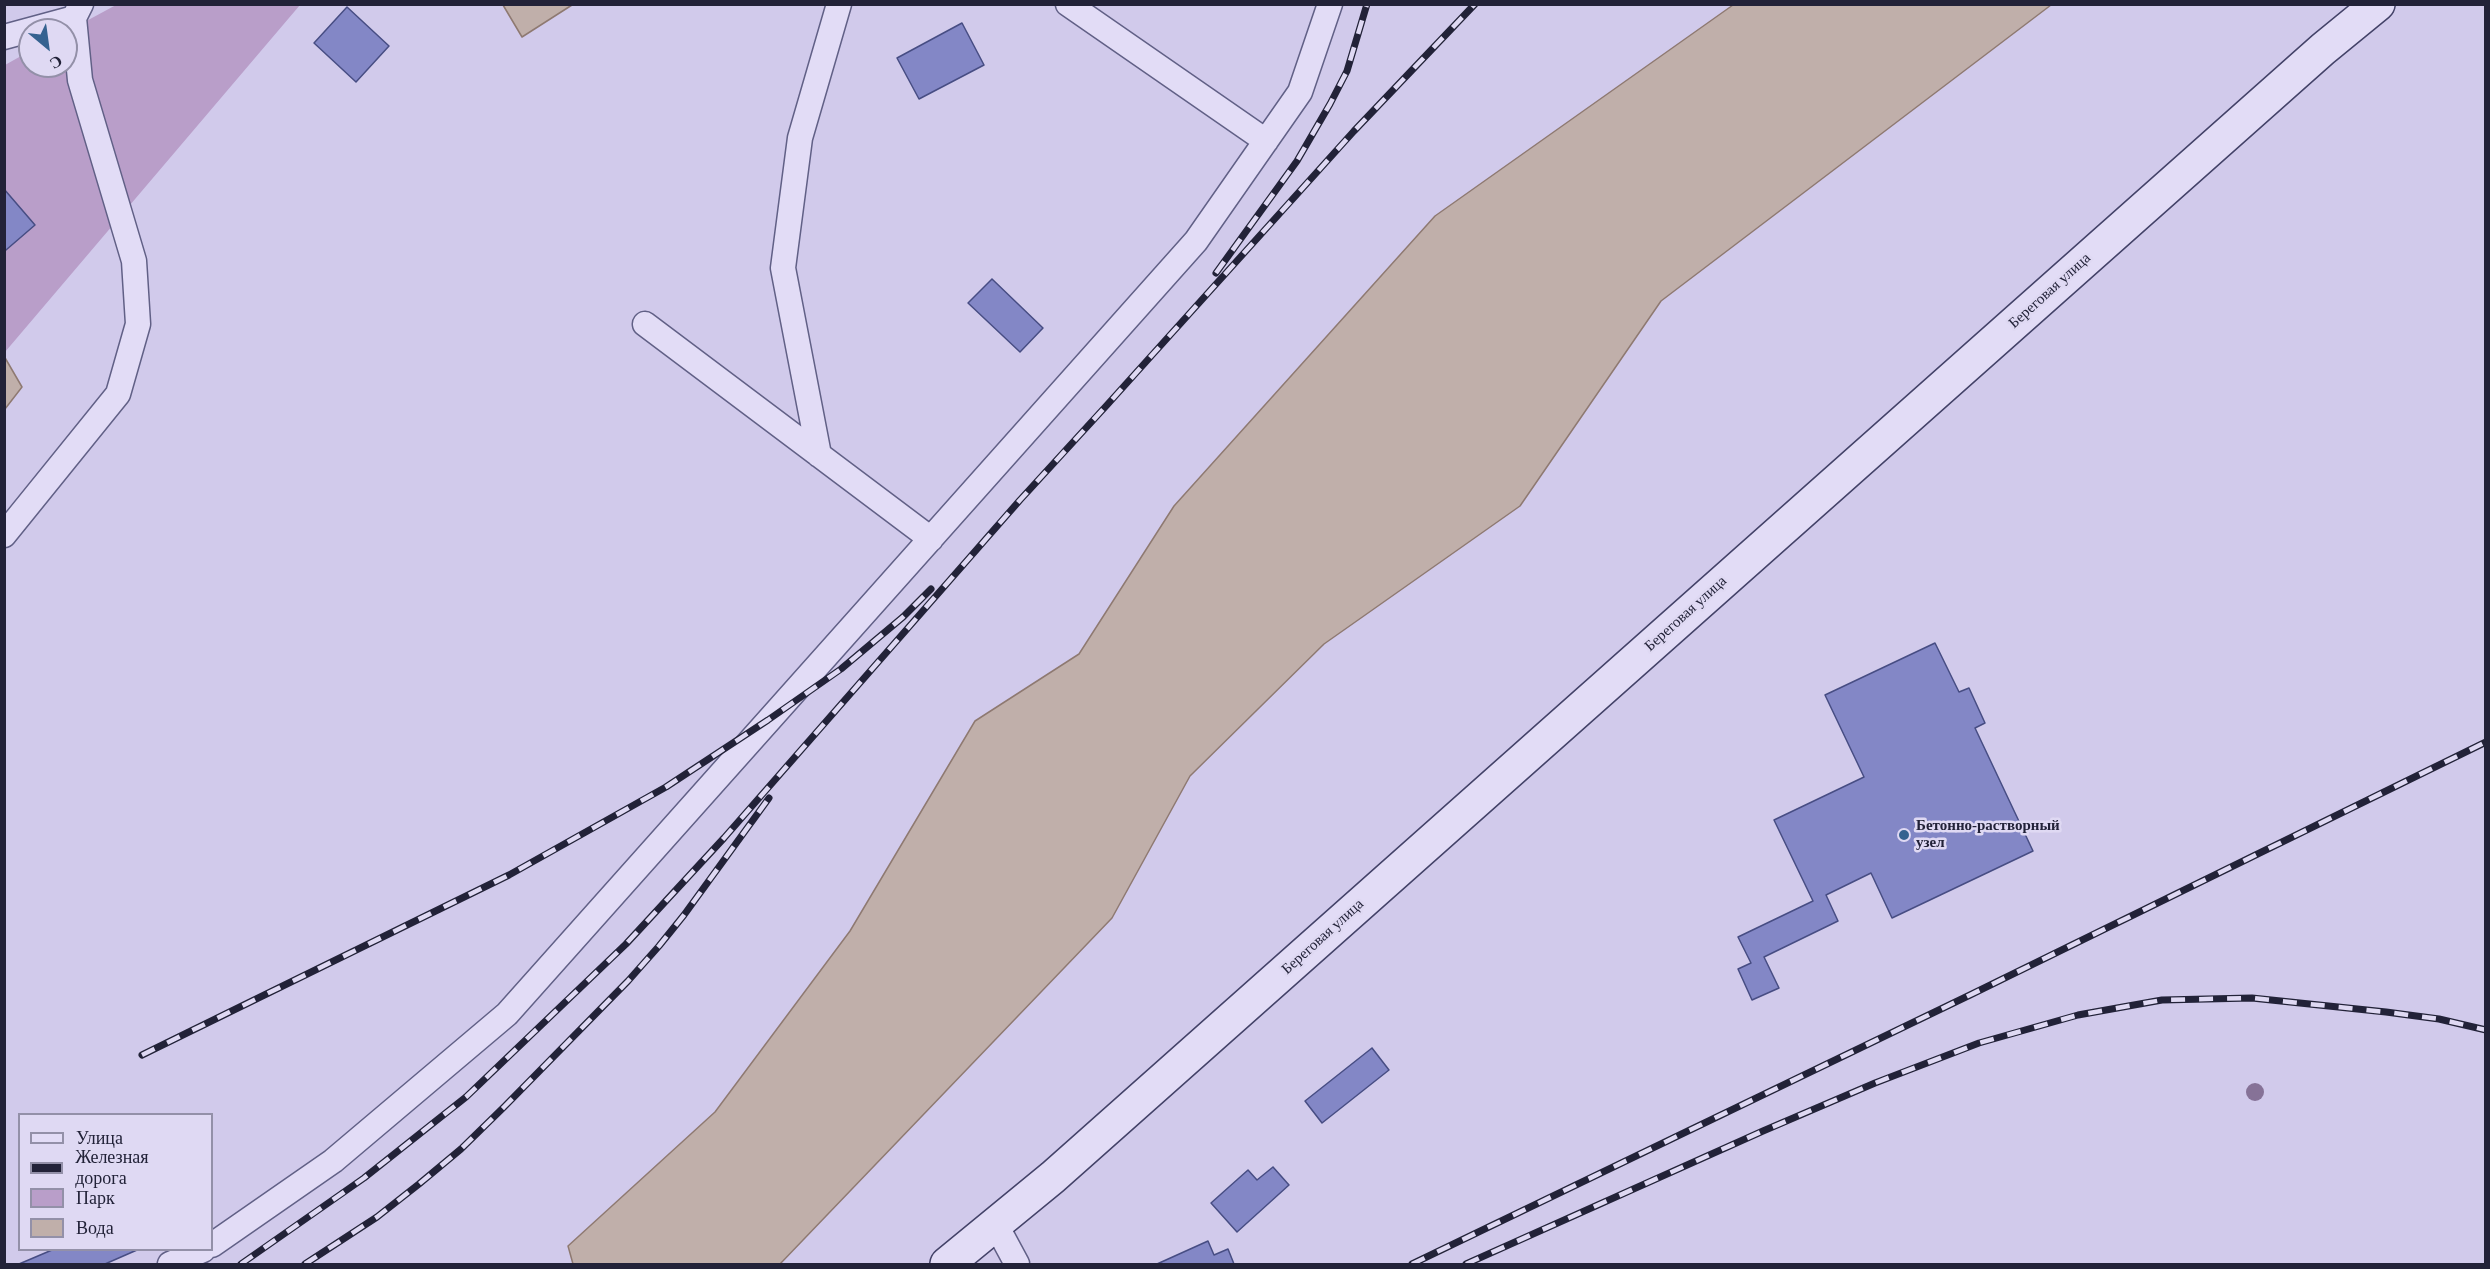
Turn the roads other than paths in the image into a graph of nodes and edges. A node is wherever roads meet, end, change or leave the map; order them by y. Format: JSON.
{"nodes":[{"id":1,"x":840,"y":4,"type":"edge"},
{"id":2,"x":1068,"y":4,"type":"edge"},
{"id":3,"x":1330,"y":4,"type":"edge"},
{"id":4,"x":2378,"y":4,"type":"edge"},
{"id":5,"x":78,"y":11,"type":"edge"},
{"id":6,"x":4,"y":37,"type":"edge"},
{"id":7,"x":1266,"y":141,"type":"junction"},
{"id":8,"x":645,"y":324,"type":"dead end"},
{"id":9,"x":819,"y":455,"type":"junction"},
{"id":10,"x":4,"y":535,"type":"edge"},
{"id":11,"x":931,"y":539,"type":"junction"},
{"id":12,"x":996,"y":1225,"type":"junction"},
{"id":13,"x":213,"y":1244,"type":"edge"},
{"id":14,"x":201,"y":1251,"type":"edge"},
{"id":15,"x":170,"y":1264,"type":"edge"},
{"id":16,"x":946,"y":1264,"type":"edge"},
{"id":17,"x":1017,"y":1264,"type":"edge"}],
"edges":[{"from":1,"to":9,"type":"lane"},
{"from":2,"to":7,"type":"lane"},
{"from":3,"to":7,"type":"lane"},
{"from":4,"to":12,"type":"street","name":"Береговая улица"},
{"from":5,"to":6,"type":"lane"},
{"from":5,"to":10,"type":"lane"},
{"from":7,"to":11,"type":"lane"},
{"from":8,"to":9,"type":"lane"},
{"from":9,"to":11,"type":"lane"},
{"from":11,"to":13,"type":"lane"},
{"from":12,"to":16,"type":"street","name":"Береговая улица"},
{"from":12,"to":17,"type":"lane"},
{"from":14,"to":15,"type":"lane"}]}
